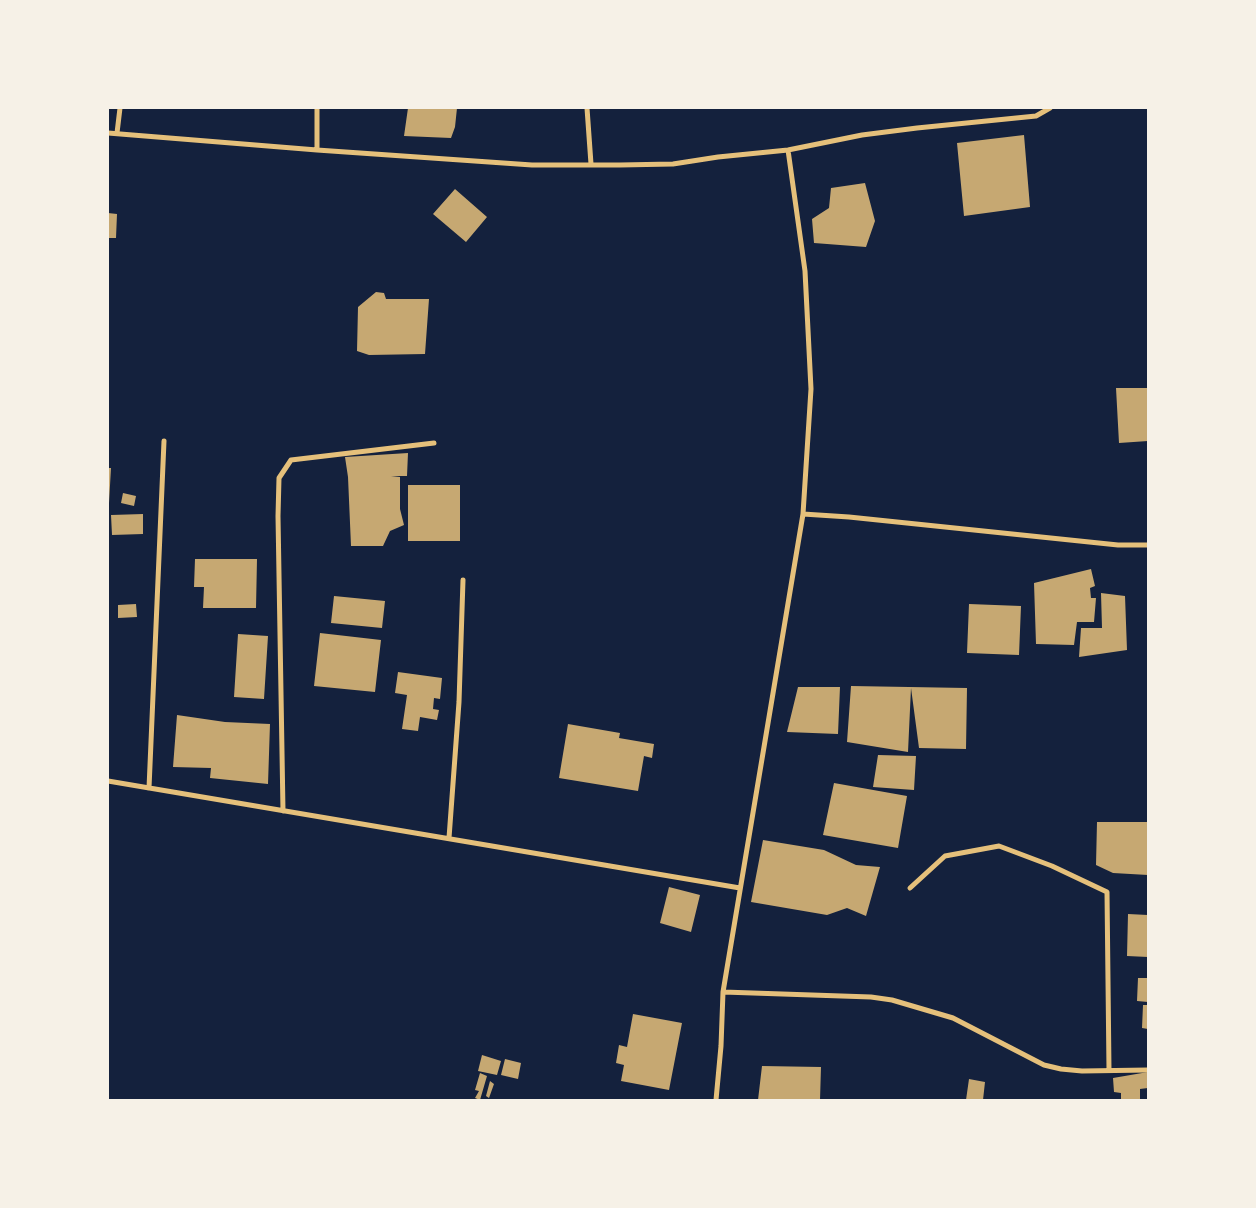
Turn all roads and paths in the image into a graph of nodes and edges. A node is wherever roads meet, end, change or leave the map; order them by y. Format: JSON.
{"nodes":[{"id":1,"x":120,"y":108,"type":"edge"},
{"id":2,"x":317,"y":108,"type":"edge"},
{"id":3,"x":588,"y":108,"type":"edge"},
{"id":4,"x":1050,"y":108,"type":"edge"},
{"id":5,"x":108,"y":133,"type":"edge"},
{"id":6,"x":117,"y":133,"type":"junction"},
{"id":7,"x":316,"y":150,"type":"junction"},
{"id":8,"x":788,"y":150,"type":"junction"},
{"id":9,"x":591,"y":164,"type":"junction"},
{"id":10,"x":164,"y":441,"type":"dead end"},
{"id":11,"x":434,"y":443,"type":"dead end"},
{"id":12,"x":803,"y":514,"type":"junction"},
{"id":13,"x":1148,"y":546,"type":"edge"},
{"id":14,"x":463,"y":580,"type":"dead end"},
{"id":15,"x":108,"y":781,"type":"edge"},
{"id":16,"x":149,"y":788,"type":"junction"},
{"id":17,"x":283,"y":811,"type":"junction"},
{"id":18,"x":449,"y":838,"type":"junction"},
{"id":19,"x":740,"y":888,"type":"junction"},
{"id":20,"x":910,"y":888,"type":"dead end"},
{"id":21,"x":723,"y":992,"type":"junction"},
{"id":22,"x":1109,"y":1070,"type":"junction"},
{"id":23,"x":1148,"y":1070,"type":"edge"},
{"id":24,"x":716,"y":1100,"type":"edge"}],
"edges":[{"from":1,"to":6,"type":"street"},
{"from":2,"to":7,"type":"street"},
{"from":3,"to":9,"type":"street"},
{"from":4,"to":8,"type":"street"},
{"from":5,"to":6,"type":"street"},
{"from":6,"to":7,"type":"street"},
{"from":7,"to":9,"type":"street"},
{"from":8,"to":9,"type":"street"},
{"from":8,"to":12,"type":"street"},
{"from":10,"to":16,"type":"street"},
{"from":11,"to":17,"type":"street"},
{"from":12,"to":13,"type":"street"},
{"from":12,"to":19,"type":"street"},
{"from":14,"to":18,"type":"street"},
{"from":15,"to":16,"type":"street"},
{"from":16,"to":17,"type":"street"},
{"from":17,"to":18,"type":"street"},
{"from":18,"to":19,"type":"street"},
{"from":19,"to":21,"type":"street"},
{"from":20,"to":22,"type":"street"},
{"from":21,"to":22,"type":"street"},
{"from":21,"to":24,"type":"street"},
{"from":22,"to":23,"type":"street"}]}
